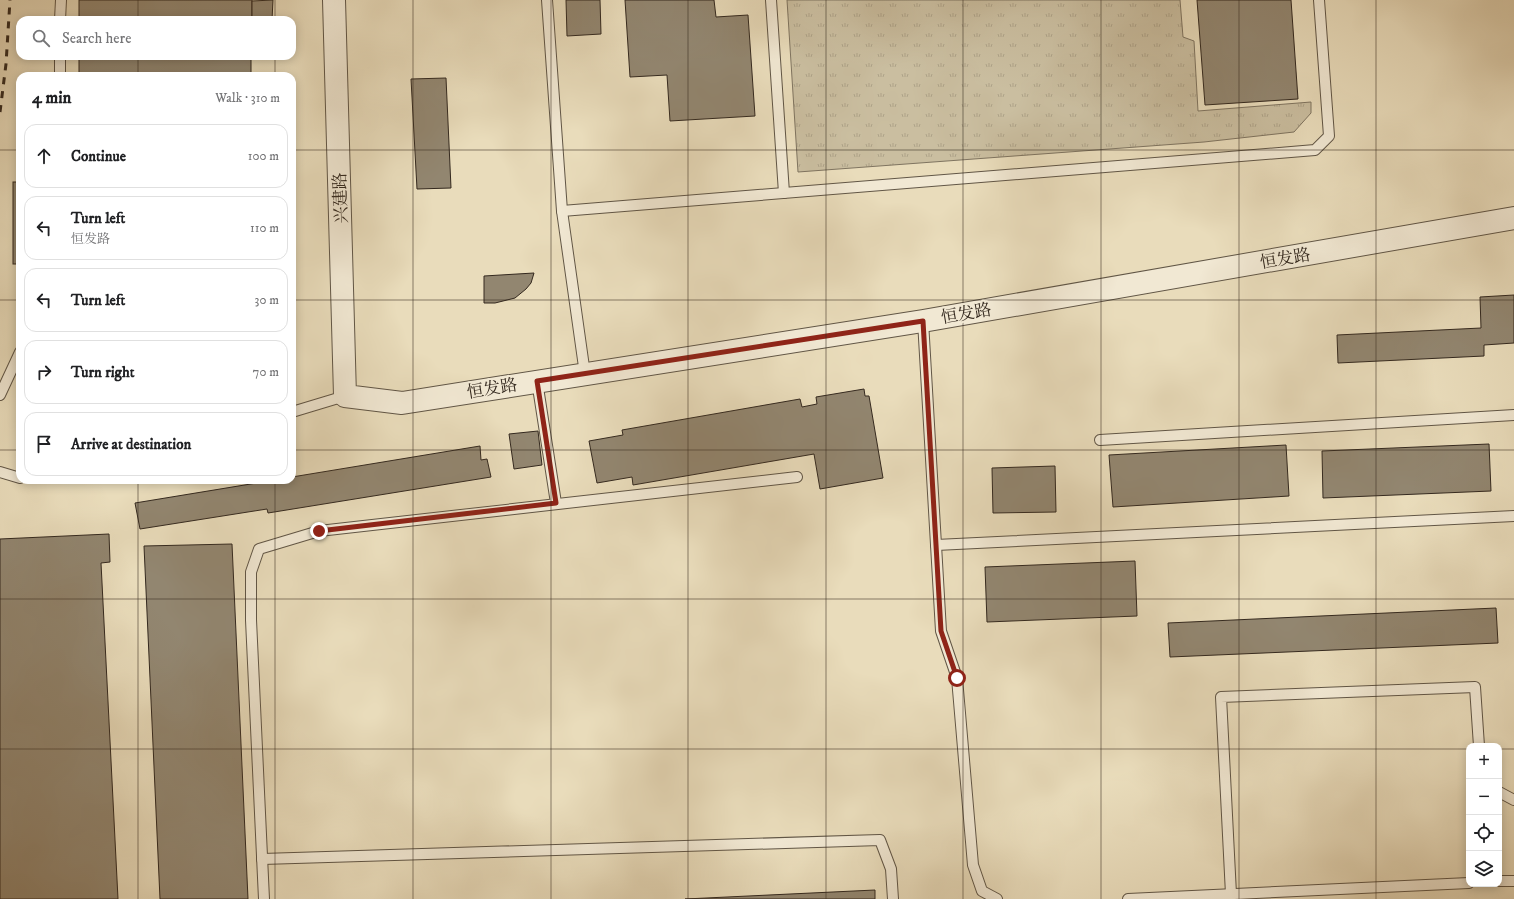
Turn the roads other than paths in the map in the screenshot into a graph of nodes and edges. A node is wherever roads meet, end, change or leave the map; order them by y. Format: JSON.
{"nodes":[{"id":1,"x":60,"y":0,"type":"edge"},
{"id":2,"x":334,"y":0,"type":"edge"},
{"id":3,"x":547,"y":0,"type":"edge"},
{"id":4,"x":771,"y":0,"type":"edge"},
{"id":5,"x":1319,"y":0,"type":"edge"},
{"id":6,"x":60,"y":16,"type":"edge"},
{"id":7,"x":60,"y":60,"type":"edge"},
{"id":8,"x":60,"y":72,"type":"edge"},
{"id":9,"x":784,"y":193,"type":"junction"},
{"id":10,"x":562,"y":211,"type":"junction"},
{"id":11,"x":1514,"y":218,"type":"edge"},
{"id":12,"x":923,"y":321,"type":"junction"},
{"id":13,"x":16,"y":361,"type":"edge"},
{"id":14,"x":585,"y":374,"type":"junction"},
{"id":15,"x":537,"y":381,"type":"junction"},
{"id":16,"x":0,"y":395,"type":"edge"},
{"id":17,"x":345,"y":396,"type":"junction"},
{"id":18,"x":296,"y":411,"type":"edge"},
{"id":19,"x":1514,"y":415,"type":"edge"},
{"id":20,"x":1100,"y":440,"type":"dead end"},
{"id":21,"x":0,"y":472,"type":"edge"},
{"id":22,"x":16,"y":477,"type":"edge"},
{"id":23,"x":797,"y":477,"type":"dead end"},
{"id":24,"x":556,"y":503,"type":"junction"},
{"id":25,"x":1514,"y":516,"type":"edge"},
{"id":26,"x":936,"y":545,"type":"junction"},
{"id":27,"x":1480,"y":743,"type":"edge"},
{"id":28,"x":1502,"y":794,"type":"edge"},
{"id":29,"x":1514,"y":800,"type":"edge"},
{"id":30,"x":262,"y":858,"type":"junction"},
{"id":31,"x":1502,"y":881,"type":"edge"},
{"id":32,"x":1514,"y":881,"type":"edge"},
{"id":33,"x":1466,"y":883,"type":"edge"},
{"id":34,"x":1231,"y":894,"type":"junction"},
{"id":35,"x":264,"y":899,"type":"edge"},
{"id":36,"x":893,"y":899,"type":"edge"},
{"id":37,"x":997,"y":899,"type":"edge"},
{"id":38,"x":1128,"y":899,"type":"edge"}],
"edges":[{"from":1,"to":6,"type":"lane"},
{"from":2,"to":17,"type":"street","name":"兴建路"},
{"from":3,"to":10,"type":"lane"},
{"from":4,"to":9,"type":"lane"},
{"from":5,"to":9,"type":"lane"},
{"from":7,"to":8,"type":"lane"},
{"from":9,"to":10,"type":"lane"},
{"from":10,"to":14,"type":"lane"},
{"from":11,"to":12,"type":"street","name":"恒发路"},
{"from":12,"to":14,"type":"street","name":"恒发路"},
{"from":12,"to":26,"type":"lane"},
{"from":13,"to":16,"type":"lane"},
{"from":14,"to":15,"type":"street","name":"恒发路"},
{"from":15,"to":17,"type":"street","name":"恒发路"},
{"from":15,"to":24,"type":"lane"},
{"from":17,"to":18,"type":"lane"},
{"from":19,"to":20,"type":"lane"},
{"from":21,"to":22,"type":"lane"},
{"from":23,"to":24,"type":"lane"},
{"from":24,"to":30,"type":"lane"},
{"from":25,"to":26,"type":"lane"},
{"from":26,"to":37,"type":"lane"},
{"from":27,"to":34,"type":"lane"},
{"from":28,"to":29,"type":"lane"},
{"from":30,"to":35,"type":"lane"},
{"from":30,"to":36,"type":"lane"},
{"from":31,"to":32,"type":"lane"},
{"from":33,"to":34,"type":"lane"},
{"from":34,"to":38,"type":"lane"}]}
